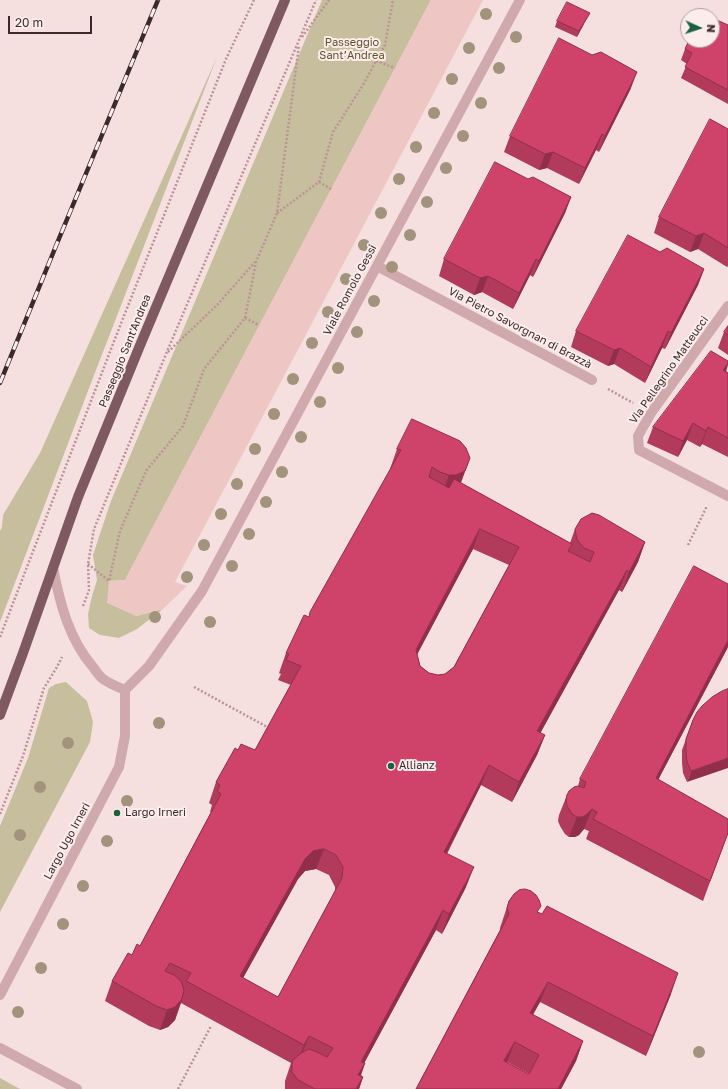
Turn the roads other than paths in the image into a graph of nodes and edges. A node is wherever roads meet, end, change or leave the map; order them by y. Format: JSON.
{"nodes":[{"id":1,"x":285,"y":0,"type":"edge"},
{"id":2,"x":520,"y":0,"type":"edge"},
{"id":3,"x":377,"y":266,"type":"junction"},
{"id":4,"x":728,"y":306,"type":"edge"},
{"id":5,"x":592,"y":380,"type":"road end"},
{"id":6,"x":728,"y":496,"type":"edge"},
{"id":7,"x":53,"y":568,"type":"junction"},
{"id":8,"x":125,"y":690,"type":"junction"},
{"id":9,"x":0,"y":715,"type":"edge"},
{"id":10,"x":0,"y":995,"type":"edge"},
{"id":11,"x":0,"y":1048,"type":"edge"},
{"id":12,"x":77,"y":1089,"type":"edge"}],
"edges":[{"from":1,"to":7,"type":"main road","name":"Passeggio Sant'Andrea"},
{"from":2,"to":3,"type":"street","name":"Viale Romolo Gessi"},
{"from":3,"to":5,"type":"street","name":"Via Pietro Savorgnan di Brazzà"},
{"from":3,"to":8,"type":"street","name":"Viale Romolo Gessi"},
{"from":4,"to":6,"type":"street","name":"Via Pellegrino Matteucci"},
{"from":7,"to":8,"type":"street"},
{"from":7,"to":9,"type":"main road","name":"Passeggio Sant'Andrea"},
{"from":8,"to":10,"type":"street","name":"Largo Ugo Irneri"},
{"from":11,"to":12,"type":"street"}]}
